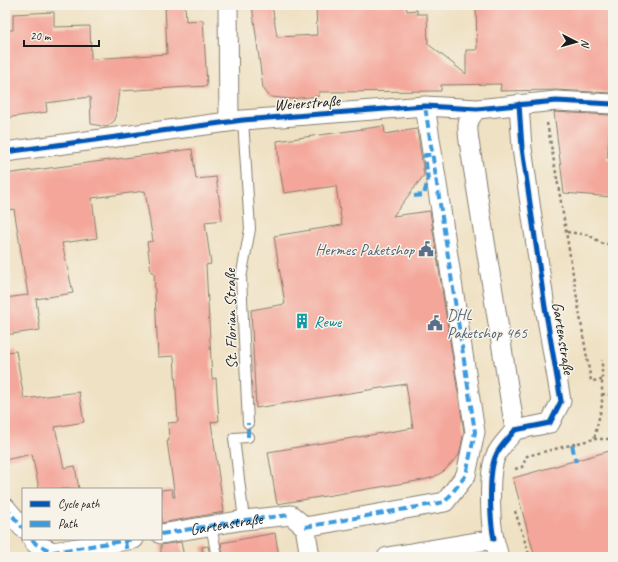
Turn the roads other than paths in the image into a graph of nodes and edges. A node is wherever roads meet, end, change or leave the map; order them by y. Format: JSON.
{"nodes":[{"id":1,"x":228,"y":5,"type":"edge"},
{"id":2,"x":519,"y":104,"type":"junction"},
{"id":3,"x":613,"y":104,"type":"edge"},
{"id":4,"x":426,"y":106,"type":"junction"},
{"id":5,"x":477,"y":109,"type":"junction"},
{"id":6,"x":236,"y":121,"type":"junction"},
{"id":7,"x":5,"y":152,"type":"edge"},
{"id":8,"x":248,"y":423,"type":"dead end"},
{"id":9,"x":515,"y":430,"type":"junction"},
{"id":10,"x":248,"y":437,"type":"dead end"},
{"id":11,"x":5,"y":507,"type":"edge"},
{"id":12,"x":244,"y":520,"type":"junction"},
{"id":13,"x":298,"y":521,"type":"junction"},
{"id":14,"x":212,"y":525,"type":"junction"},
{"id":15,"x":22,"y":527,"type":"edge"},
{"id":16,"x":162,"y":534,"type":"edge"},
{"id":17,"x":494,"y":539,"type":"junction"},
{"id":18,"x":33,"y":540,"type":"edge"},
{"id":19,"x":128,"y":540,"type":"edge"},
{"id":20,"x":52,"y":554,"type":"edge"},
{"id":21,"x":218,"y":557,"type":"edge"},
{"id":22,"x":310,"y":557,"type":"edge"},
{"id":23,"x":387,"y":557,"type":"edge"},
{"id":24,"x":499,"y":557,"type":"edge"}],
"edges":[{"from":1,"to":6,"type":"street"},
{"from":2,"to":3,"type":"street","name":"Weierstraße"},
{"from":2,"to":5,"type":"street","name":"Weierstraße"},
{"from":2,"to":9,"type":"street","name":"Gartenstraße"},
{"from":4,"to":5,"type":"street","name":"Weierstraße"},
{"from":4,"to":6,"type":"street","name":"Weierstraße"},
{"from":4,"to":13,"type":"street","name":"Gartenstraße"},
{"from":5,"to":9,"type":"street"},
{"from":6,"to":7,"type":"street","name":"Weierstraße"},
{"from":6,"to":8,"type":"lane","name":"St. Florian Straße"},
{"from":9,"to":17,"type":"street"},
{"from":10,"to":12,"type":"lane"},
{"from":11,"to":15,"type":"street"},
{"from":12,"to":13,"type":"street","name":"Gartenstraße"},
{"from":12,"to":14,"type":"street","name":"Gartenstraße"},
{"from":13,"to":22,"type":"street"},
{"from":14,"to":16,"type":"street","name":"Gartenstraße"},
{"from":14,"to":21,"type":"lane"},
{"from":17,"to":23,"type":"street"},
{"from":17,"to":24,"type":"street"},
{"from":18,"to":20,"type":"street"},
{"from":19,"to":20,"type":"street"}]}
